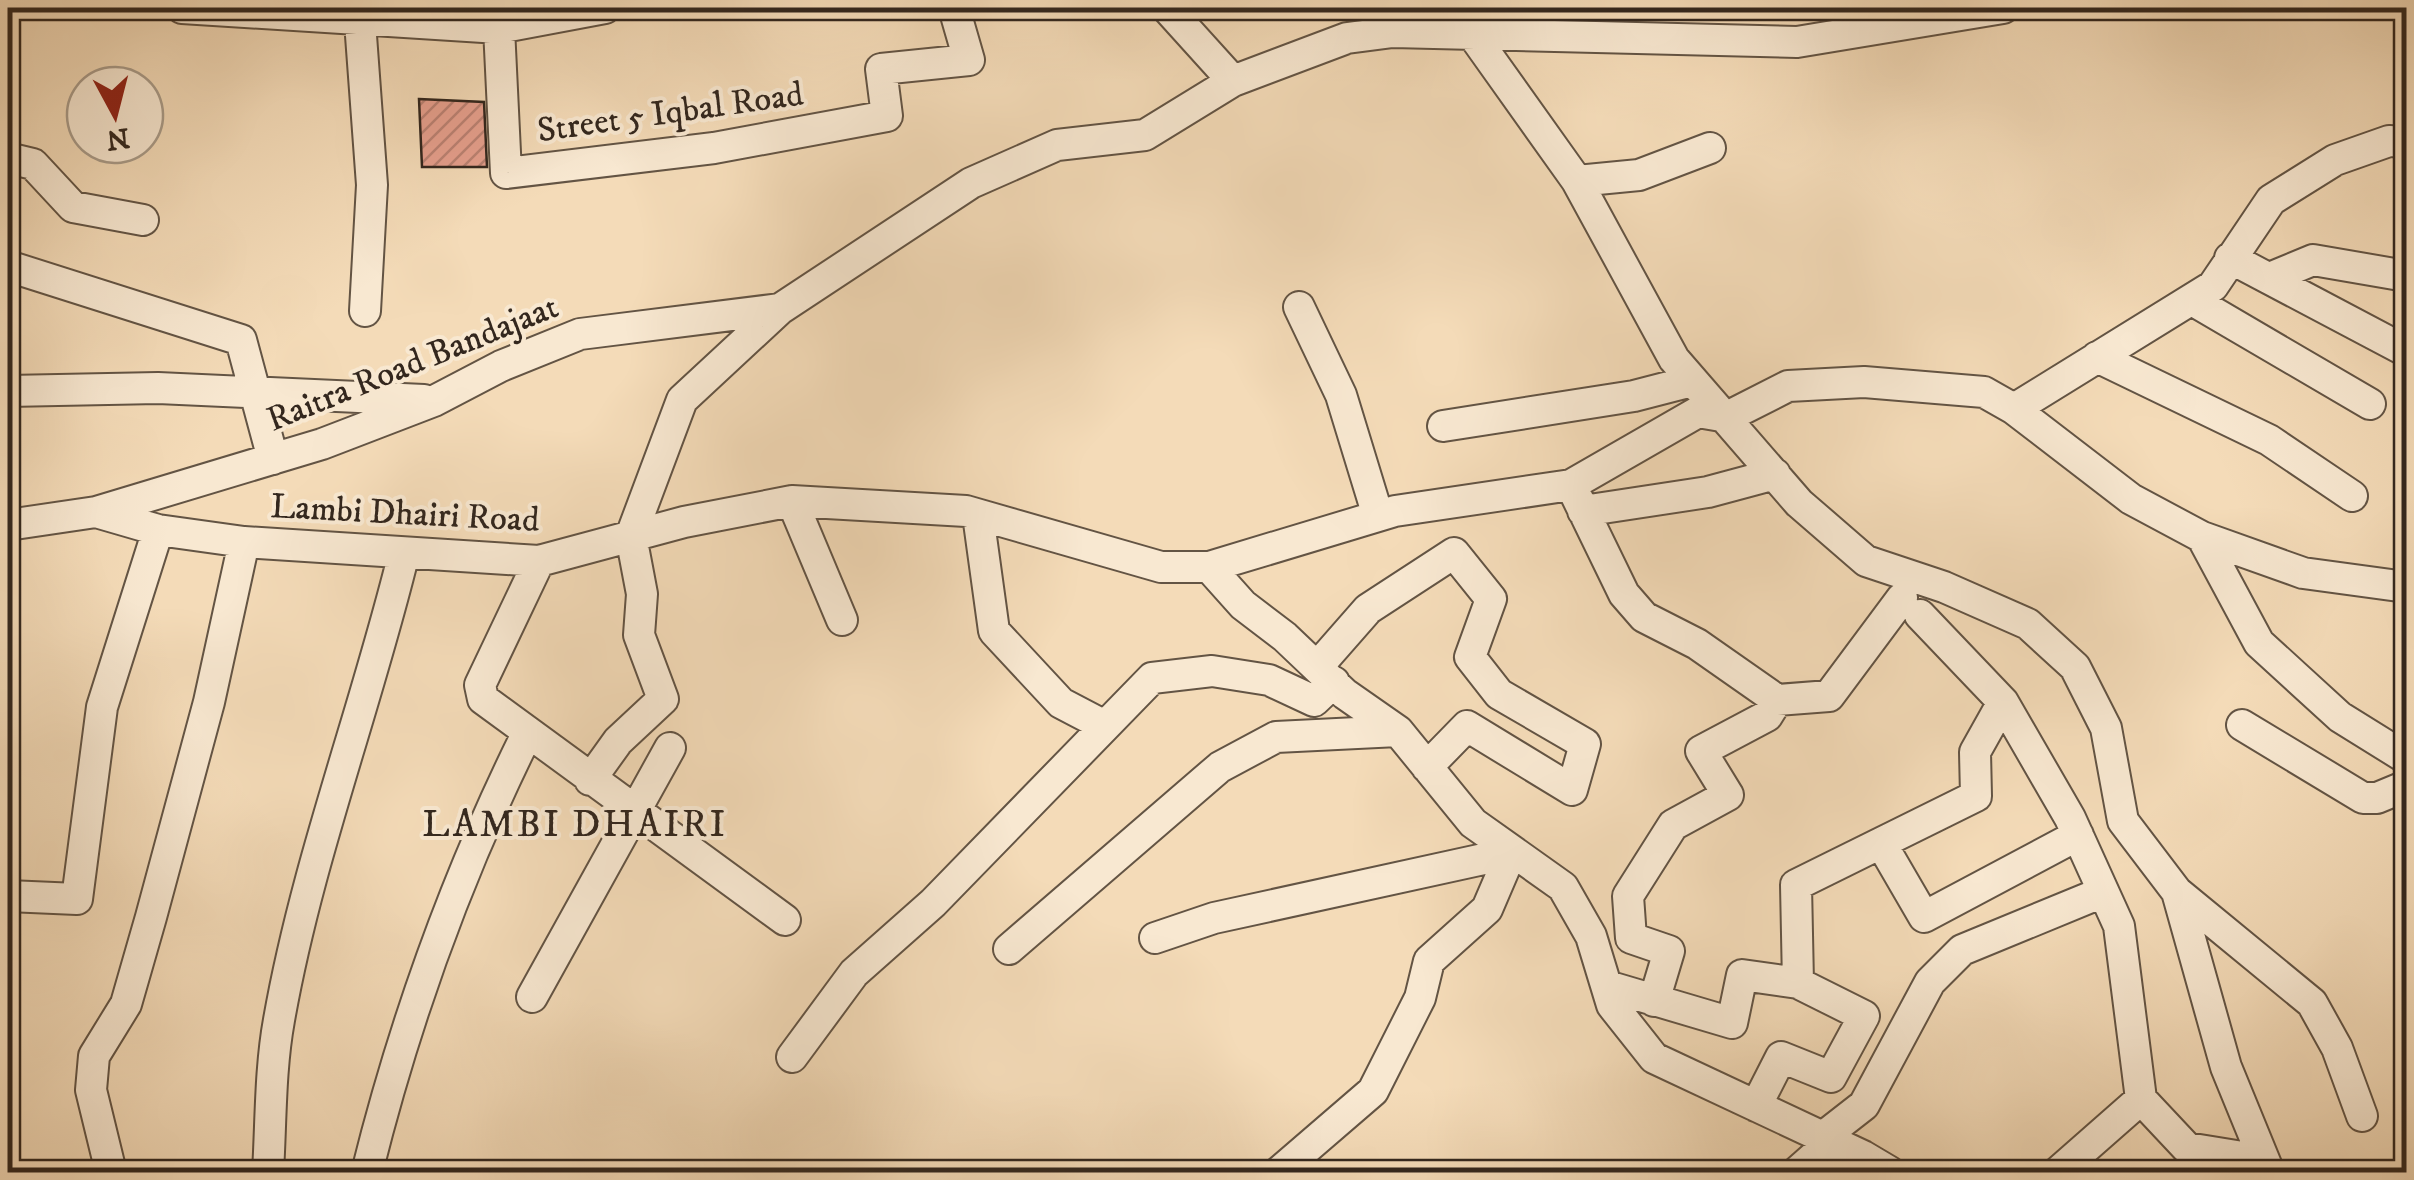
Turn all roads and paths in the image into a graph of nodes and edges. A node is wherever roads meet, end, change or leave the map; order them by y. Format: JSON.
{"nodes":[{"id":1,"x":194,"y":8,"type":"edge"},
{"id":2,"x":604,"y":8,"type":"edge"},
{"id":3,"x":956,"y":8,"type":"edge"},
{"id":4,"x":1168,"y":8,"type":"edge"},
{"id":5,"x":1447,"y":8,"type":"edge"},
{"id":6,"x":2002,"y":8,"type":"edge"},
{"id":7,"x":485,"y":21,"type":"edge"},
{"id":8,"x":360,"y":22,"type":"junction"},
{"id":9,"x":1473,"y":36,"type":"junction"},
{"id":10,"x":1232,"y":81,"type":"junction"},
{"id":11,"x":2406,"y":142,"type":"edge"},
{"id":12,"x":1710,"y":148,"type":"dead end"},
{"id":13,"x":8,"y":158,"type":"edge"},
{"id":14,"x":1577,"y":180,"type":"junction"},
{"id":15,"x":142,"y":220,"type":"dead end"},
{"id":16,"x":2230,"y":258,"type":"junction"},
{"id":17,"x":8,"y":266,"type":"edge"},
{"id":18,"x":2406,"y":276,"type":"edge"},
{"id":19,"x":2272,"y":277,"type":"junction"},
{"id":20,"x":2194,"y":301,"type":"junction"},
{"id":21,"x":1300,"y":308,"type":"dead end"},
{"id":22,"x":780,"y":309,"type":"junction"},
{"id":23,"x":365,"y":311,"type":"dead end"},
{"id":24,"x":2406,"y":352,"type":"edge"},
{"id":25,"x":2097,"y":356,"type":"junction"},
{"id":26,"x":1692,"y":381,"type":"junction"},
{"id":27,"x":8,"y":390,"type":"edge"},
{"id":28,"x":257,"y":394,"type":"junction"},
{"id":29,"x":434,"y":401,"type":"junction"},
{"id":30,"x":2370,"y":404,"type":"dead end"},
{"id":31,"x":2014,"y":409,"type":"junction"},
{"id":32,"x":1728,"y":418,"type":"junction"},
{"id":33,"x":1443,"y":426,"type":"dead end"},
{"id":34,"x":273,"y":459,"type":"junction"},
{"id":35,"x":1776,"y":474,"type":"junction"},
{"id":36,"x":2352,"y":496,"type":"dead end"},
{"id":37,"x":1577,"y":498,"type":"junction"},
{"id":38,"x":792,"y":502,"type":"junction"},
{"id":39,"x":96,"y":512,"type":"junction"},
{"id":40,"x":978,"y":515,"type":"junction"},
{"id":41,"x":1378,"y":516,"type":"junction"},
{"id":42,"x":8,"y":526,"type":"edge"},
{"id":43,"x":158,"y":530,"type":"junction"},
{"id":44,"x":632,"y":536,"type":"junction"},
{"id":45,"x":2202,"y":537,"type":"junction"},
{"id":46,"x":244,"y":542,"type":"junction"},
{"id":47,"x":404,"y":553,"type":"junction"},
{"id":48,"x":540,"y":561,"type":"junction"},
{"id":49,"x":1209,"y":566,"type":"junction"},
{"id":50,"x":2406,"y":587,"type":"edge"},
{"id":51,"x":842,"y":620,"type":"dead end"},
{"id":52,"x":1326,"y":674,"type":"junction"},
{"id":53,"x":1777,"y":700,"type":"junction"},
{"id":54,"x":2002,"y":702,"type":"junction"},
{"id":55,"x":1103,"y":725,"type":"junction"},
{"id":56,"x":2242,"y":725,"type":"dead end"},
{"id":57,"x":1398,"y":731,"type":"junction"},
{"id":58,"x":527,"y":734,"type":"junction"},
{"id":59,"x":670,"y":748,"type":"dead end"},
{"id":60,"x":2406,"y":758,"type":"edge"},
{"id":61,"x":1427,"y":767,"type":"junction"},
{"id":62,"x":590,"y":780,"type":"junction"},
{"id":63,"x":2406,"y":786,"type":"edge"},
{"id":64,"x":634,"y":807,"type":"junction"},
{"id":65,"x":2078,"y":835,"type":"junction"},
{"id":66,"x":1881,"y":843,"type":"junction"},
{"id":67,"x":1511,"y":853,"type":"junction"},
{"id":68,"x":2103,"y":892,"type":"junction"},
{"id":69,"x":2177,"y":892,"type":"junction"},
{"id":70,"x":8,"y":896,"type":"edge"},
{"id":71,"x":785,"y":920,"type":"dead end"},
{"id":72,"x":1155,"y":938,"type":"dead end"},
{"id":73,"x":1009,"y":949,"type":"dead end"},
{"id":74,"x":1798,"y":983,"type":"junction"},
{"id":75,"x":1607,"y":986,"type":"junction"},
{"id":76,"x":532,"y":997,"type":"dead end"},
{"id":77,"x":1654,"y":1000,"type":"junction"},
{"id":78,"x":792,"y":1056,"type":"dead end"},
{"id":79,"x":2141,"y":1099,"type":"junction"},
{"id":80,"x":1756,"y":1106,"type":"junction"},
{"id":81,"x":2362,"y":1116,"type":"dead end"},
{"id":82,"x":1828,"y":1139,"type":"junction"},
{"id":83,"x":2265,"y":1166,"type":"edge"},
{"id":84,"x":111,"y":1172,"type":"edge"},
{"id":85,"x":268,"y":1172,"type":"edge"},
{"id":86,"x":367,"y":1172,"type":"edge"},
{"id":87,"x":1279,"y":1172,"type":"edge"},
{"id":88,"x":1798,"y":1172,"type":"edge"},
{"id":89,"x":1890,"y":1172,"type":"edge"},
{"id":90,"x":2058,"y":1172,"type":"edge"}],
"edges":[{"from":1,"to":8,"type":"street"},
{"from":2,"to":7,"type":"street"},
{"from":3,"to":7,"type":"street","name":"Street 5 Iqbal Road"},
{"from":4,"to":10,"type":"street"},
{"from":5,"to":9,"type":"street"},
{"from":6,"to":9,"type":"street","name":"Raitra Road Bandajaat"},
{"from":7,"to":8,"type":"street"},
{"from":8,"to":23,"type":"street"},
{"from":9,"to":10,"type":"street","name":"Raitra Road Bandajaat"},
{"from":9,"to":14,"type":"street"},
{"from":10,"to":22,"type":"street","name":"Raitra Road Bandajaat"},
{"from":11,"to":16,"type":"street"},
{"from":12,"to":14,"type":"street"},
{"from":13,"to":15,"type":"street"},
{"from":14,"to":26,"type":"street"},
{"from":16,"to":19,"type":"street"},
{"from":16,"to":20,"type":"street"},
{"from":17,"to":28,"type":"street"},
{"from":18,"to":19,"type":"street"},
{"from":19,"to":24,"type":"street"},
{"from":20,"to":25,"type":"street"},
{"from":20,"to":30,"type":"street"},
{"from":21,"to":41,"type":"street"},
{"from":22,"to":29,"type":"street","name":"Raitra Road Bandajaat"},
{"from":22,"to":44,"type":"street"},
{"from":25,"to":31,"type":"street"},
{"from":25,"to":36,"type":"street"},
{"from":26,"to":32,"type":"street"},
{"from":26,"to":33,"type":"street"},
{"from":27,"to":28,"type":"street"},
{"from":28,"to":29,"type":"street"},
{"from":28,"to":34,"type":"street"},
{"from":29,"to":34,"type":"street","name":"Raitra Road Bandajaat"},
{"from":31,"to":32,"type":"street"},
{"from":31,"to":45,"type":"street"},
{"from":32,"to":35,"type":"street"},
{"from":32,"to":37,"type":"street"},
{"from":34,"to":39,"type":"street","name":"Raitra Road Bandajaat"},
{"from":35,"to":37,"type":"street","name":"Lambi Dhairi Road"},
{"from":35,"to":69,"type":"street"},
{"from":37,"to":41,"type":"street","name":"Lambi Dhairi Road"},
{"from":37,"to":53,"type":"street"},
{"from":38,"to":40,"type":"street","name":"Lambi Dhairi Road"},
{"from":38,"to":44,"type":"street","name":"Lambi Dhairi Road"},
{"from":38,"to":51,"type":"street"},
{"from":39,"to":42,"type":"street","name":"Lambi Dhairi Road"},
{"from":39,"to":43,"type":"street","name":"Lambi Dhairi Road"},
{"from":40,"to":49,"type":"street","name":"Lambi Dhairi Road"},
{"from":40,"to":55,"type":"street"},
{"from":41,"to":49,"type":"street","name":"Lambi Dhairi Road"},
{"from":43,"to":46,"type":"street","name":"Lambi Dhairi Road"},
{"from":43,"to":70,"type":"street"},
{"from":44,"to":48,"type":"street","name":"Lambi Dhairi Road"},
{"from":44,"to":62,"type":"street"},
{"from":45,"to":50,"type":"street"},
{"from":45,"to":60,"type":"street"},
{"from":46,"to":47,"type":"street","name":"Lambi Dhairi Road"},
{"from":46,"to":84,"type":"street"},
{"from":47,"to":48,"type":"street","name":"Lambi Dhairi Road"},
{"from":47,"to":85,"type":"street"},
{"from":48,"to":58,"type":"street"},
{"from":49,"to":52,"type":"street"},
{"from":52,"to":55,"type":"street"},
{"from":52,"to":57,"type":"street"},
{"from":52,"to":61,"type":"street"},
{"from":53,"to":54,"type":"street"},
{"from":53,"to":77,"type":"street"},
{"from":54,"to":65,"type":"street"},
{"from":54,"to":66,"type":"street"},
{"from":55,"to":78,"type":"street"},
{"from":56,"to":63,"type":"street"},
{"from":57,"to":61,"type":"street"},
{"from":57,"to":73,"type":"street"},
{"from":58,"to":62,"type":"street"},
{"from":58,"to":86,"type":"street"},
{"from":59,"to":64,"type":"street"},
{"from":61,"to":67,"type":"street"},
{"from":62,"to":64,"type":"street"},
{"from":64,"to":71,"type":"street"},
{"from":64,"to":76,"type":"street"},
{"from":65,"to":66,"type":"street"},
{"from":65,"to":68,"type":"street"},
{"from":66,"to":74,"type":"street"},
{"from":67,"to":72,"type":"street"},
{"from":67,"to":75,"type":"street"},
{"from":67,"to":87,"type":"street"},
{"from":68,"to":79,"type":"street"},
{"from":68,"to":82,"type":"street"},
{"from":69,"to":81,"type":"street"},
{"from":69,"to":83,"type":"street"},
{"from":74,"to":77,"type":"street"},
{"from":74,"to":80,"type":"street"},
{"from":75,"to":77,"type":"street"},
{"from":75,"to":80,"type":"street"},
{"from":79,"to":83,"type":"street"},
{"from":79,"to":90,"type":"street"},
{"from":80,"to":82,"type":"street"},
{"from":82,"to":88,"type":"street"},
{"from":82,"to":89,"type":"street"}]}
